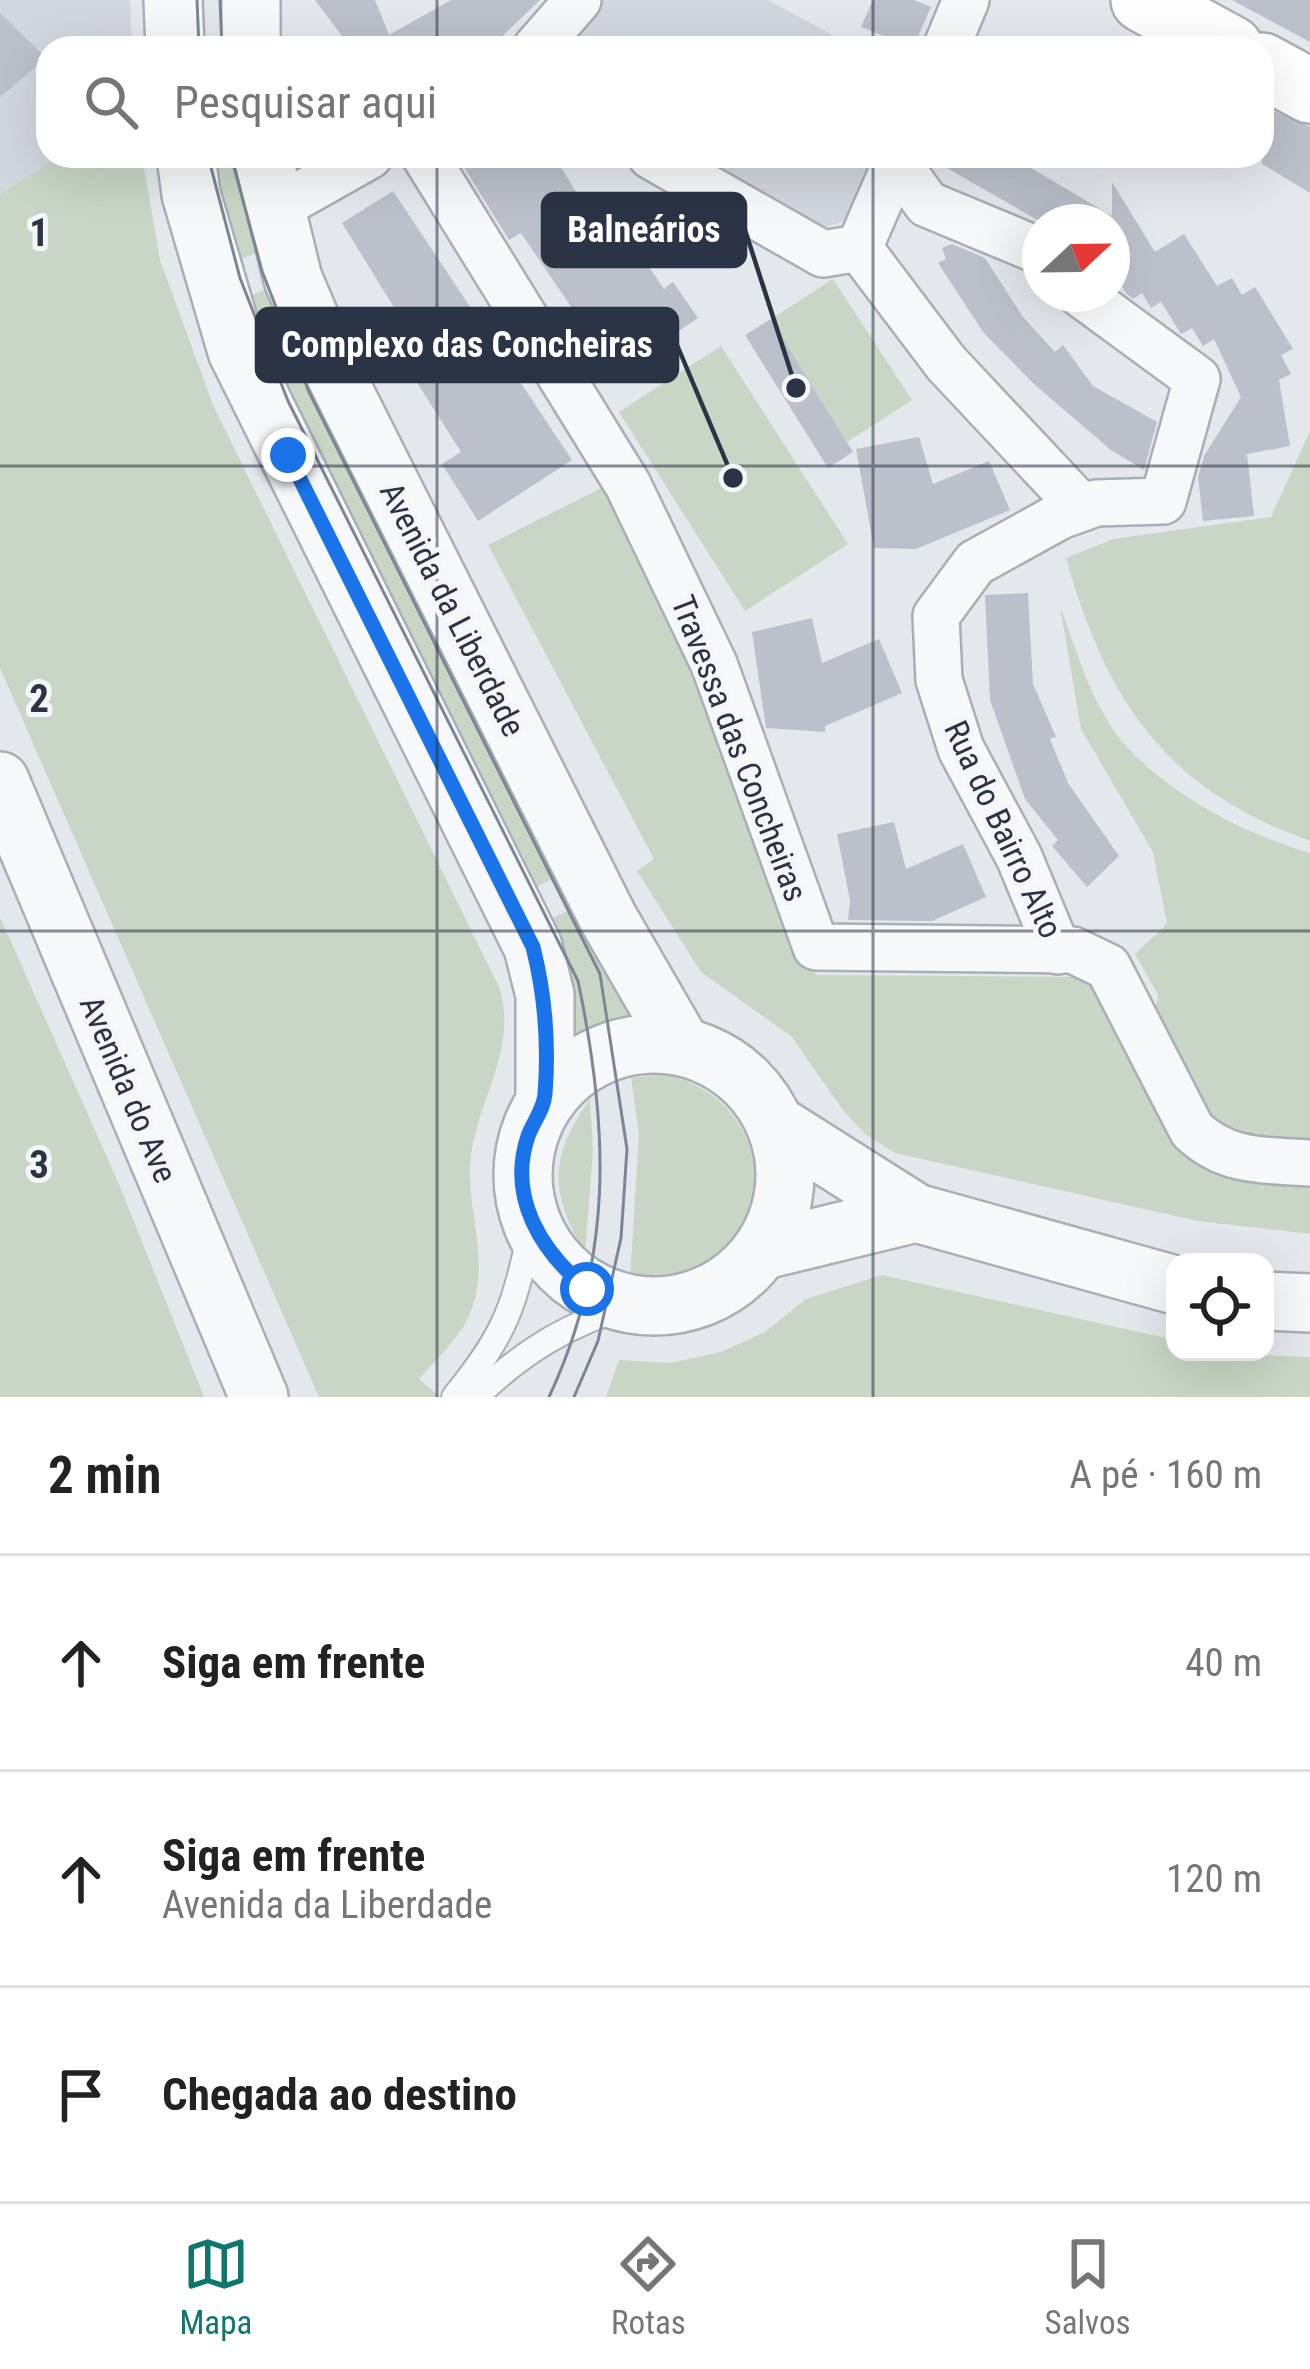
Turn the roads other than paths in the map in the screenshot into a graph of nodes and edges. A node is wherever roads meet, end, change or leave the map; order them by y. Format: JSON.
{"nodes":[{"id":1,"x":173,"y":0,"type":"edge"},
{"id":2,"x":250,"y":0,"type":"edge"},
{"id":3,"x":578,"y":0,"type":"edge"},
{"id":4,"x":966,"y":0,"type":"edge"},
{"id":5,"x":1143,"y":0,"type":"edge"},
{"id":6,"x":174,"y":36,"type":"edge"},
{"id":7,"x":251,"y":36,"type":"edge"},
{"id":8,"x":546,"y":36,"type":"edge"},
{"id":9,"x":951,"y":36,"type":"edge"},
{"id":10,"x":1209,"y":36,"type":"edge"},
{"id":11,"x":1274,"y":72,"type":"edge"},
{"id":12,"x":1310,"y":91,"type":"edge"},
{"id":13,"x":188,"y":168,"type":"edge"},
{"id":14,"x":324,"y":168,"type":"edge"},
{"id":15,"x":432,"y":168,"type":"edge"},
{"id":16,"x":672,"y":168,"type":"edge"},
{"id":17,"x":893,"y":168,"type":"edge"},
{"id":18,"x":903,"y":168,"type":"edge"},
{"id":19,"x":269,"y":183,"type":"edge"},
{"id":20,"x":1022,"y":244,"type":"edge"},
{"id":21,"x":859,"y":248,"type":"junction"},
{"id":22,"x":1105,"y":312,"type":"edge"},
{"id":23,"x":1082,"y":508,"type":"junction"},
{"id":24,"x":0,"y":781,"type":"edge"},
{"id":25,"x":1058,"y":950,"type":"junction"},
{"id":26,"x":682,"y":1046,"type":"junction"},
{"id":27,"x":545,"y":1100,"type":"junction"},
{"id":28,"x":777,"y":1126,"type":"junction"},
{"id":29,"x":1310,"y":1163,"type":"edge"},
{"id":30,"x":916,"y":1213,"type":"junction"},
{"id":31,"x":532,"y":1224,"type":"junction"},
{"id":32,"x":764,"y":1250,"type":"junction"},
{"id":33,"x":1166,"y":1282,"type":"edge"},
{"id":34,"x":1274,"y":1301,"type":"edge"},
{"id":35,"x":1310,"y":1303,"type":"edge"},
{"id":36,"x":633,"y":1304,"type":"junction"},
{"id":37,"x":259,"y":1397,"type":"edge"},
{"id":38,"x":454,"y":1397,"type":"edge"},
{"id":39,"x":476,"y":1397,"type":"edge"}],
"edges":[{"from":1,"to":6,"type":"street"},
{"from":2,"to":7,"type":"street"},
{"from":3,"to":8,"type":"street"},
{"from":4,"to":9,"type":"street"},
{"from":5,"to":10,"type":"main road"},
{"from":11,"to":12,"type":"main road"},
{"from":13,"to":27,"type":"street"},
{"from":14,"to":19,"type":"street"},
{"from":15,"to":25,"type":"street","name":"Travessa das Concheiras"},
{"from":16,"to":21,"type":"street"},
{"from":17,"to":21,"type":"street"},
{"from":18,"to":20,"type":"street"},
{"from":19,"to":26,"type":"street","name":"Avenida da Liberdade"},
{"from":21,"to":23,"type":"street"},
{"from":22,"to":23,"type":"street"},
{"from":23,"to":25,"type":"street","name":"Rua do Bairro Alto"},
{"from":24,"to":37,"type":"street","name":"Avenida do Ave"},
{"from":25,"to":29,"type":"street","name":"Rua do Bairro Alto"},
{"from":26,"to":27,"type":"street"},
{"from":26,"to":28,"type":"street"},
{"from":27,"to":31,"type":"street"},
{"from":28,"to":30,"type":"street"},
{"from":28,"to":32,"type":"street"},
{"from":30,"to":32,"type":"street"},
{"from":30,"to":33,"type":"street"},
{"from":31,"to":36,"type":"street"},
{"from":31,"to":38,"type":"lane"},
{"from":32,"to":36,"type":"street"},
{"from":34,"to":35,"type":"street"},
{"from":36,"to":39,"type":"lane"}]}
